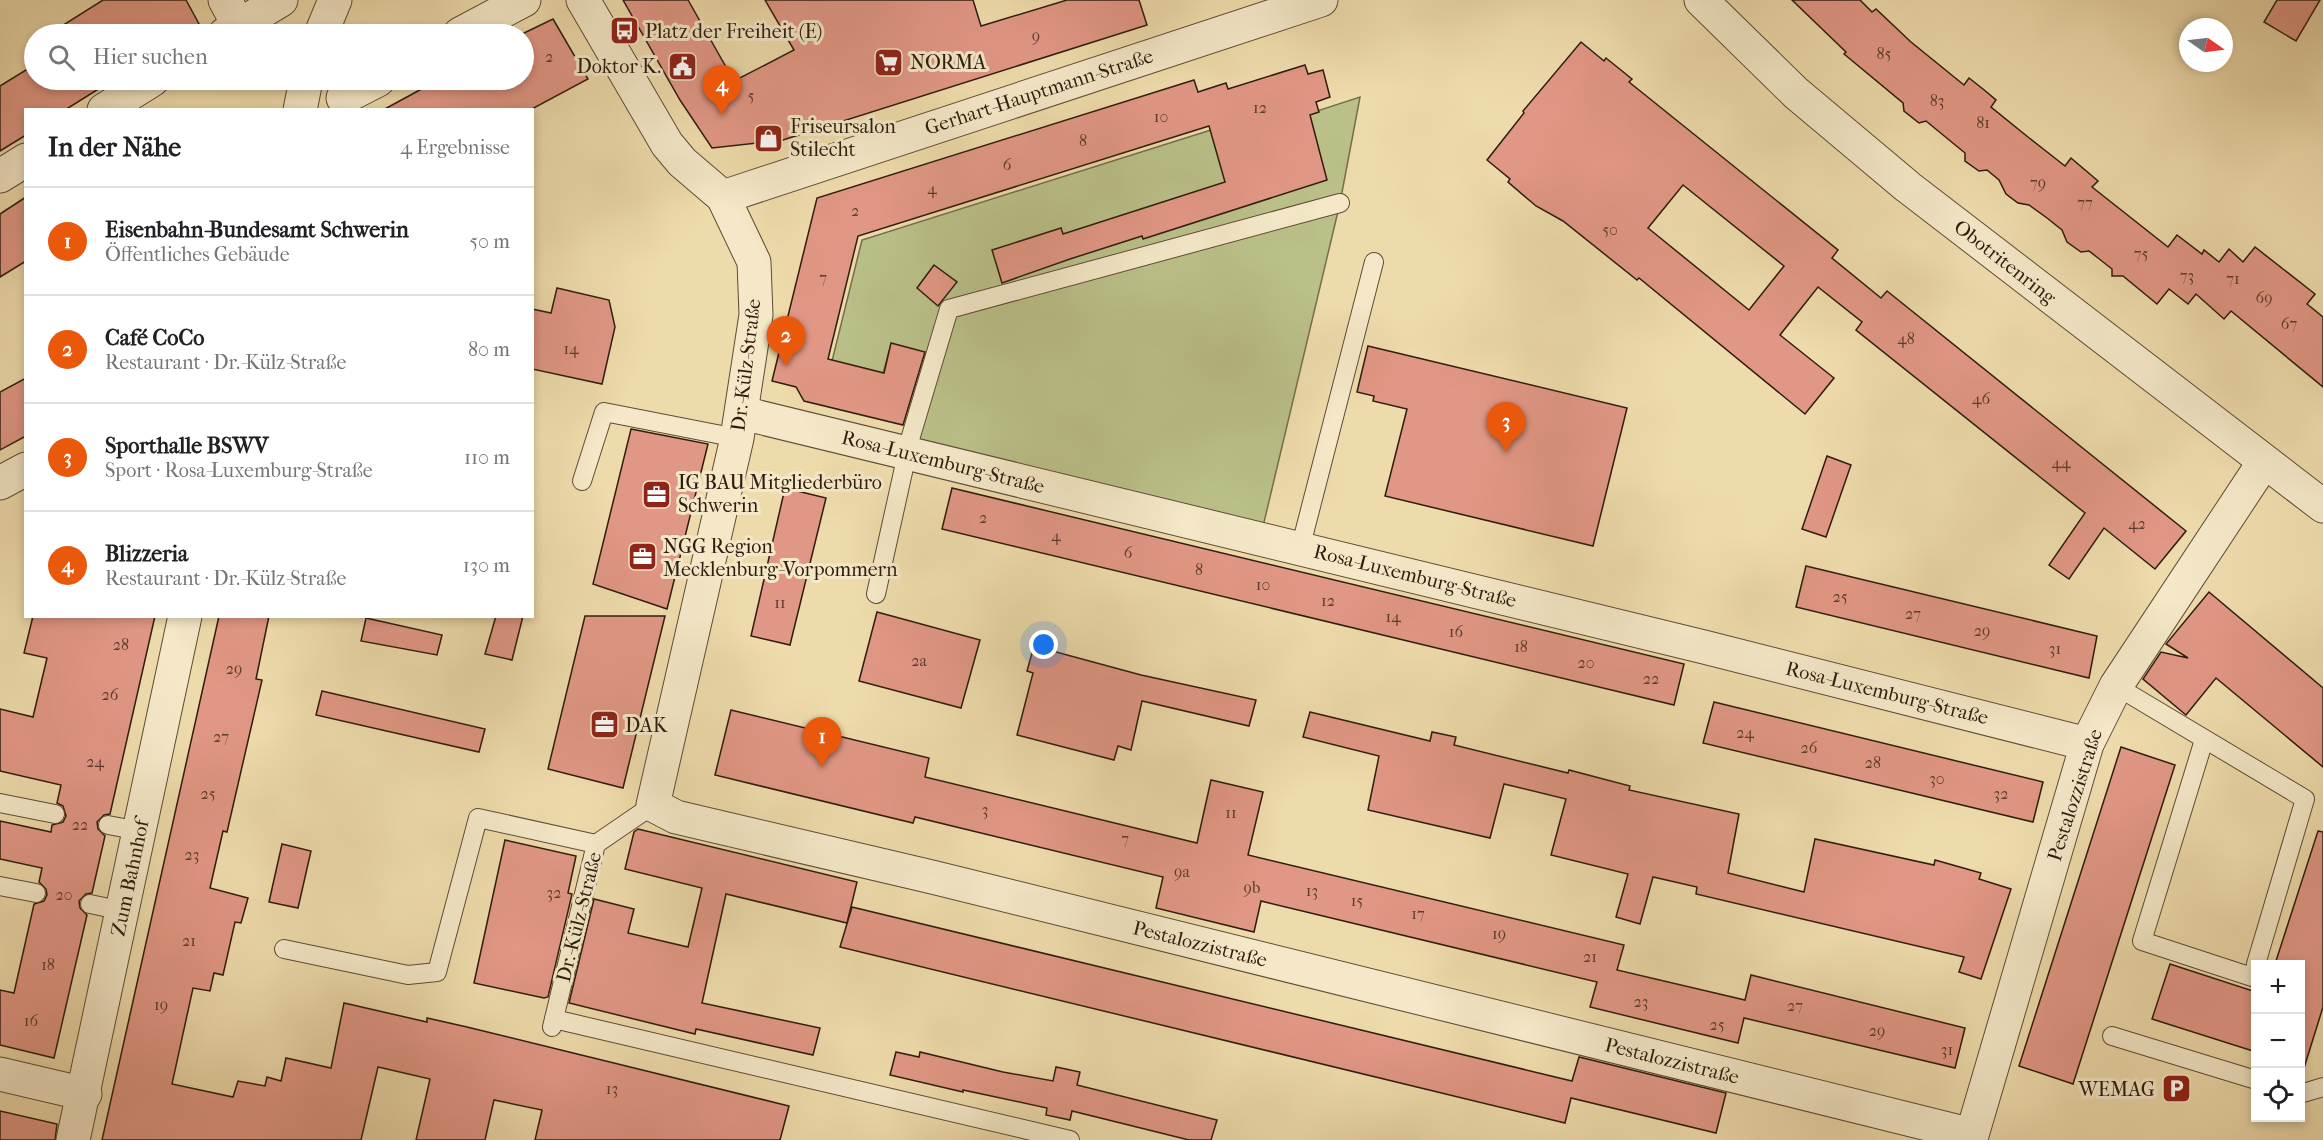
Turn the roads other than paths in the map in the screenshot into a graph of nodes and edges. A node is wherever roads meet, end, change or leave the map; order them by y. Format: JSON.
{"nodes":[{"id":1,"x":281,"y":0,"type":"edge"},
{"id":2,"x":335,"y":0,"type":"edge"},
{"id":3,"x":524,"y":0,"type":"edge"},
{"id":4,"x":583,"y":0,"type":"edge"},
{"id":5,"x":1321,"y":0,"type":"edge"},
{"id":6,"x":1701,"y":0,"type":"edge"},
{"id":7,"x":230,"y":20,"type":"edge"},
{"id":8,"x":325,"y":24,"type":"edge"},
{"id":9,"x":479,"y":24,"type":"edge"},
{"id":10,"x":136,"y":90,"type":"edge"},
{"id":11,"x":304,"y":90,"type":"edge"},
{"id":12,"x":359,"y":90,"type":"edge"},
{"id":13,"x":343,"y":98,"type":"dead end"},
{"id":14,"x":107,"y":108,"type":"edge"},
{"id":15,"x":300,"y":108,"type":"edge"},
{"id":16,"x":24,"y":161,"type":"edge"},
{"id":17,"x":0,"y":176,"type":"edge"},
{"id":18,"x":723,"y":197,"type":"junction"},
{"id":19,"x":1340,"y":203,"type":"dead end"},
{"id":20,"x":1374,"y":262,"type":"dead end"},
{"id":21,"x":740,"y":425,"type":"junction"},
{"id":22,"x":907,"y":453,"type":"junction"},
{"id":23,"x":2264,"y":462,"type":"junction"},
{"id":24,"x":24,"y":470,"type":"edge"},
{"id":25,"x":582,"y":481,"type":"dead end"},
{"id":26,"x":0,"y":483,"type":"edge"},
{"id":27,"x":2323,"y":506,"type":"edge"},
{"id":28,"x":1300,"y":549,"type":"junction"},
{"id":29,"x":876,"y":594,"type":"dead end"},
{"id":30,"x":185,"y":618,"type":"edge"},
{"id":31,"x":2116,"y":686,"type":"junction"},
{"id":32,"x":2204,"y":740,"type":"junction"},
{"id":33,"x":2087,"y":744,"type":"junction"},
{"id":34,"x":0,"y":803,"type":"edge"},
{"id":35,"x":652,"y":805,"type":"junction"},
{"id":36,"x":55,"y":814,"type":"dead end"},
{"id":37,"x":108,"y":825,"type":"dead end"},
{"id":38,"x":140,"y":831,"type":"junction"},
{"id":39,"x":596,"y":844,"type":"junction"},
{"id":40,"x":0,"y":886,"type":"edge"},
{"id":41,"x":36,"y":893,"type":"dead end"},
{"id":42,"x":90,"y":904,"type":"dead end"},
{"id":43,"x":123,"y":911,"type":"junction"},
{"id":44,"x":284,"y":949,"type":"dead end"},
{"id":45,"x":2257,"y":960,"type":"edge"},
{"id":46,"x":2251,"y":977,"type":"edge"},
{"id":47,"x":2112,"y":1036,"type":"dead end"},
{"id":48,"x":0,"y":1074,"type":"edge"},
{"id":49,"x":2251,"y":1078,"type":"edge"},
{"id":50,"x":2323,"y":1087,"type":"edge"},
{"id":51,"x":2305,"y":1093,"type":"edge"},
{"id":52,"x":85,"y":1094,"type":"junction"},
{"id":53,"x":1972,"y":1138,"type":"edge"},
{"id":54,"x":74,"y":1140,"type":"edge"},
{"id":55,"x":1071,"y":1140,"type":"edge"}],
"edges":[{"from":1,"to":7,"type":"street"},
{"from":2,"to":8,"type":"street"},
{"from":3,"to":9,"type":"street"},
{"from":4,"to":18,"type":"street","name":"Dr.-Külz-Straße"},
{"from":5,"to":18,"type":"street","name":"Gerhart-Hauptmann-Straße"},
{"from":6,"to":23,"type":"street","name":"Obotritenring"},
{"from":10,"to":14,"type":"street"},
{"from":11,"to":15,"type":"street"},
{"from":12,"to":13,"type":"street"},
{"from":16,"to":17,"type":"street"},
{"from":18,"to":21,"type":"street","name":"Dr.-Külz-Straße"},
{"from":19,"to":22,"type":"lane"},
{"from":20,"to":28,"type":"lane"},
{"from":21,"to":22,"type":"street","name":"Rosa-Luxemburg-Straße"},
{"from":21,"to":25,"type":"lane"},
{"from":21,"to":35,"type":"street","name":"Dr.-Külz-Straße"},
{"from":22,"to":28,"type":"street","name":"Rosa-Luxemburg-Straße"},
{"from":22,"to":29,"type":"lane"},
{"from":23,"to":27,"type":"street","name":"Obotritenring"},
{"from":23,"to":31,"type":"street","name":"Pestalozzistraße"},
{"from":24,"to":26,"type":"street"},
{"from":28,"to":33,"type":"street","name":"Rosa-Luxemburg-Straße"},
{"from":30,"to":38,"type":"street","name":"Zum Bahnhof"},
{"from":31,"to":32,"type":"lane"},
{"from":31,"to":33,"type":"street","name":"Pestalozzistraße"},
{"from":32,"to":45,"type":"lane"},
{"from":32,"to":46,"type":"lane"},
{"from":33,"to":53,"type":"street","name":"Pestalozzistraße"},
{"from":34,"to":36,"type":"lane"},
{"from":35,"to":39,"type":"lane","name":"Dr.-Külz-Straße"},
{"from":35,"to":53,"type":"street","name":"Pestalozzistraße"},
{"from":37,"to":38,"type":"lane"},
{"from":38,"to":43,"type":"street","name":"Zum Bahnhof"},
{"from":39,"to":44,"type":"lane"},
{"from":39,"to":55,"type":"lane","name":"Dr.-Külz-Straße"},
{"from":40,"to":41,"type":"lane"},
{"from":42,"to":43,"type":"lane"},
{"from":43,"to":52,"type":"street","name":"Zum Bahnhof"},
{"from":47,"to":49,"type":"lane"},
{"from":48,"to":52,"type":"street"},
{"from":50,"to":51,"type":"lane"},
{"from":52,"to":54,"type":"street","name":"Zum Bahnhof"}]}
